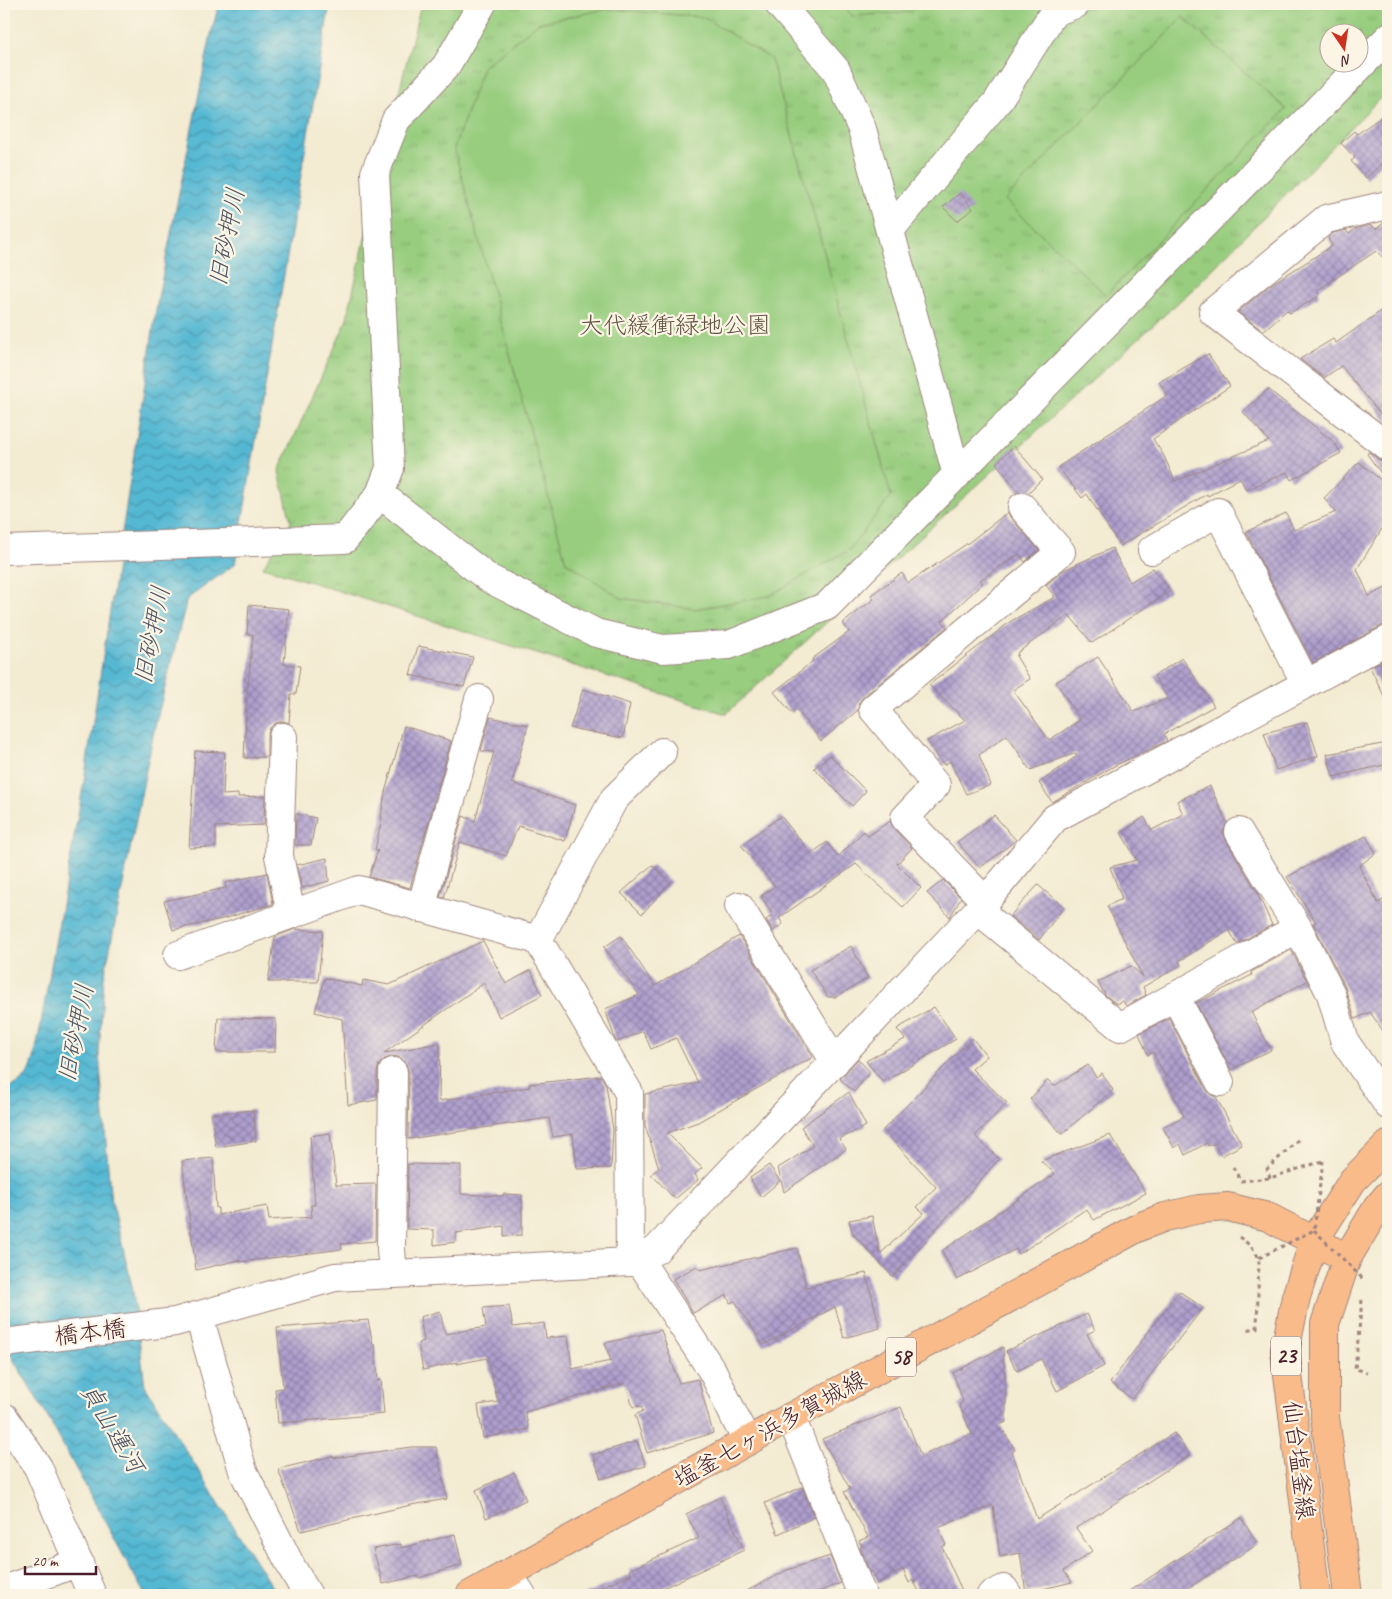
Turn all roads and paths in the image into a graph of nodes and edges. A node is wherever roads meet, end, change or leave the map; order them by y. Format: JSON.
{"nodes":[{"id":1,"x":482,"y":4,"type":"edge"},
{"id":2,"x":779,"y":4,"type":"edge"},
{"id":3,"x":1076,"y":4,"type":"edge"},
{"id":4,"x":1388,"y":38,"type":"edge"},
{"id":5,"x":1388,"y":205,"type":"edge"},
{"id":6,"x":890,"y":230,"type":"junction"},
{"id":7,"x":1388,"y":447,"type":"edge"},
{"id":8,"x":958,"y":475,"type":"junction"},
{"id":9,"x":380,"y":494,"type":"junction"},
{"id":10,"x":1022,"y":507,"type":"dead end"},
{"id":11,"x":4,"y":550,"type":"edge"},
{"id":12,"x":1152,"y":550,"type":"dead end"},
{"id":13,"x":1388,"y":640,"type":"edge"},
{"id":14,"x":1306,"y":684,"type":"junction"},
{"id":15,"x":479,"y":699,"type":"dead end"},
{"id":16,"x":283,"y":737,"type":"dead end"},
{"id":17,"x":662,"y":752,"type":"dead end"},
{"id":18,"x":1238,"y":832,"type":"dead end"},
{"id":19,"x":740,"y":906,"type":"dead end"},
{"id":20,"x":982,"y":906,"type":"junction"},
{"id":21,"x":422,"y":908,"type":"junction"},
{"id":22,"x":291,"y":914,"type":"junction"},
{"id":23,"x":1298,"y":928,"type":"junction"},
{"id":24,"x":538,"y":940,"type":"junction"},
{"id":25,"x":178,"y":955,"type":"dead end"},
{"id":26,"x":1175,"y":996,"type":"junction"},
{"id":27,"x":835,"y":1062,"type":"junction"},
{"id":28,"x":393,"y":1072,"type":"dead end"},
{"id":29,"x":1220,"y":1082,"type":"dead end"},
{"id":30,"x":1388,"y":1105,"type":"edge"},
{"id":31,"x":1299,"y":1139,"type":"dead end"},
{"id":32,"x":1388,"y":1145,"type":"edge"},
{"id":33,"x":1233,"y":1167,"type":"dead end"},
{"id":34,"x":1270,"y":1178,"type":"junction"},
{"id":35,"x":1388,"y":1195,"type":"edge"},
{"id":36,"x":1232,"y":1235,"type":"dead end"},
{"id":37,"x":1314,"y":1235,"type":"junction"},
{"id":38,"x":1259,"y":1258,"type":"junction"},
{"id":39,"x":1347,"y":1258,"type":"junction"},
{"id":40,"x":634,"y":1260,"type":"junction"},
{"id":41,"x":393,"y":1274,"type":"junction"},
{"id":42,"x":1363,"y":1289,"type":"dead end"},
{"id":43,"x":1362,"y":1298,"type":"dead end"},
{"id":44,"x":187,"y":1319,"type":"junction"},
{"id":45,"x":1246,"y":1330,"type":"dead end"},
{"id":46,"x":4,"y":1343,"type":"edge"},
{"id":47,"x":1366,"y":1372,"type":"dead end"},
{"id":48,"x":4,"y":1417,"type":"edge"},
{"id":49,"x":790,"y":1417,"type":"junction"},
{"id":50,"x":748,"y":1441,"type":"junction"},
{"id":51,"x":79,"y":1562,"type":"junction"},
{"id":52,"x":515,"y":1585,"type":"edge"},
{"id":53,"x":4,"y":1590,"type":"edge"},
{"id":54,"x":92,"y":1595,"type":"edge"},
{"id":55,"x":308,"y":1595,"type":"edge"},
{"id":56,"x":470,"y":1595,"type":"edge"},
{"id":57,"x":860,"y":1595,"type":"edge"},
{"id":58,"x":991,"y":1595,"type":"edge"},
{"id":59,"x":1008,"y":1595,"type":"edge"},
{"id":60,"x":1316,"y":1595,"type":"edge"},
{"id":61,"x":1348,"y":1595,"type":"edge"}],
"edges":[{"from":1,"to":9,"type":"street"},
{"from":2,"to":6,"type":"street"},
{"from":3,"to":6,"type":"street"},
{"from":4,"to":8,"type":"street"},
{"from":5,"to":7,"type":"street"},
{"from":6,"to":8,"type":"street"},
{"from":8,"to":9,"type":"street"},
{"from":9,"to":11,"type":"street"},
{"from":10,"to":20,"type":"street"},
{"from":12,"to":14,"type":"street"},
{"from":13,"to":14,"type":"street"},
{"from":14,"to":20,"type":"street"},
{"from":15,"to":21,"type":"street"},
{"from":16,"to":22,"type":"street"},
{"from":17,"to":24,"type":"street"},
{"from":18,"to":23,"type":"street"},
{"from":19,"to":27,"type":"street"},
{"from":20,"to":26,"type":"street"},
{"from":20,"to":27,"type":"street"},
{"from":21,"to":22,"type":"street"},
{"from":21,"to":24,"type":"street"},
{"from":22,"to":25,"type":"street"},
{"from":23,"to":26,"type":"street"},
{"from":23,"to":30,"type":"street"},
{"from":24,"to":40,"type":"street"},
{"from":26,"to":29,"type":"street"},
{"from":27,"to":40,"type":"street"},
{"from":28,"to":41,"type":"street"},
{"from":31,"to":34,"type":"path"},
{"from":32,"to":37,"type":"main road","name":"仙台塩釜線","number":"23"},
{"from":33,"to":34,"type":"path"},
{"from":34,"to":37,"type":"path","bridge":true},
{"from":35,"to":39,"type":"main road","name":"仙台塩釜線","number":"23"},
{"from":36,"to":38,"type":"path"},
{"from":37,"to":38,"type":"path","bridge":true},
{"from":37,"to":39,"type":"main road","name":"塩釜七ヶ浜多賀城線","number":"58"},
{"from":37,"to":42,"type":"path","bridge":true},
{"from":37,"to":49,"type":"main road","name":"塩釜七ヶ浜多賀城線","number":"58"},
{"from":37,"to":60,"type":"main road","name":"仙台塩釜線","number":"23"},
{"from":38,"to":45,"type":"path"},
{"from":39,"to":61,"type":"main road","name":"仙台塩釜線","number":"23"},
{"from":40,"to":41,"type":"street","name":"橋本橋"},
{"from":40,"to":50,"type":"street"},
{"from":41,"to":44,"type":"street","name":"橋本橋"},
{"from":43,"to":47,"type":"path"},
{"from":44,"to":46,"type":"street","name":"橋本橋"},
{"from":44,"to":55,"type":"street"},
{"from":48,"to":51,"type":"street"},
{"from":49,"to":50,"type":"main road","name":"塩釜七ヶ浜多賀城線","number":"58"},
{"from":49,"to":57,"type":"street"},
{"from":50,"to":52,"type":"main road","name":"塩釜七ヶ浜多賀城線","number":"58"},
{"from":51,"to":53,"type":"street"},
{"from":51,"to":54,"type":"street"},
{"from":52,"to":56,"type":"main road","name":"塩釜七ヶ浜多賀城線","number":"58"},
{"from":58,"to":59,"type":"street"}]}
